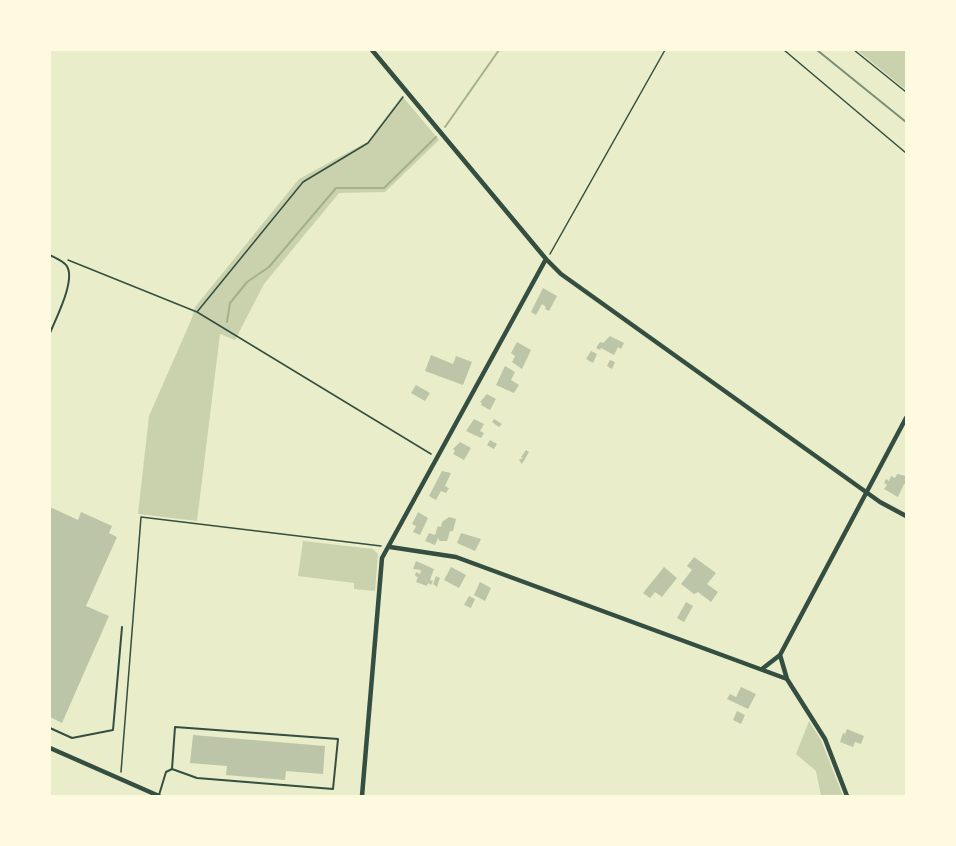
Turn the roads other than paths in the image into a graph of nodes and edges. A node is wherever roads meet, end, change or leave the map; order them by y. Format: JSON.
{"nodes":[{"id":1,"x":372,"y":50,"type":"edge"},
{"id":2,"x":50,"y":255,"type":"edge"},
{"id":3,"x":546,"y":260,"type":"junction"},
{"id":4,"x":50,"y":333,"type":"edge"},
{"id":5,"x":906,"y":418,"type":"edge"},
{"id":6,"x":867,"y":493,"type":"junction"},
{"id":7,"x":906,"y":516,"type":"edge"},
{"id":8,"x":390,"y":547,"type":"junction"},
{"id":9,"x":122,"y":627,"type":"dead end"},
{"id":10,"x":780,"y":655,"type":"junction"},
{"id":11,"x":762,"y":669,"type":"junction"},
{"id":12,"x":787,"y":679,"type":"junction"},
{"id":13,"x":50,"y":728,"type":"edge"},
{"id":14,"x":50,"y":748,"type":"edge"},
{"id":15,"x":172,"y":769,"type":"junction"},
{"id":16,"x":159,"y":796,"type":"edge"},
{"id":17,"x":362,"y":796,"type":"edge"},
{"id":18,"x":848,"y":796,"type":"edge"}],
"edges":[{"from":1,"to":3,"type":"street"},
{"from":2,"to":4,"type":"lane"},
{"from":3,"to":6,"type":"street"},
{"from":3,"to":8,"type":"street"},
{"from":5,"to":6,"type":"street"},
{"from":6,"to":7,"type":"street"},
{"from":6,"to":10,"type":"street"},
{"from":8,"to":11,"type":"street"},
{"from":8,"to":17,"type":"street"},
{"from":9,"to":13,"type":"lane"},
{"from":10,"to":11,"type":"street"},
{"from":10,"to":12,"type":"street"},
{"from":11,"to":12,"type":"street"},
{"from":12,"to":18,"type":"street"},
{"from":14,"to":16,"type":"street"},
{"from":15,"to":15,"type":"lane"},
{"from":15,"to":16,"type":"lane"}]}
